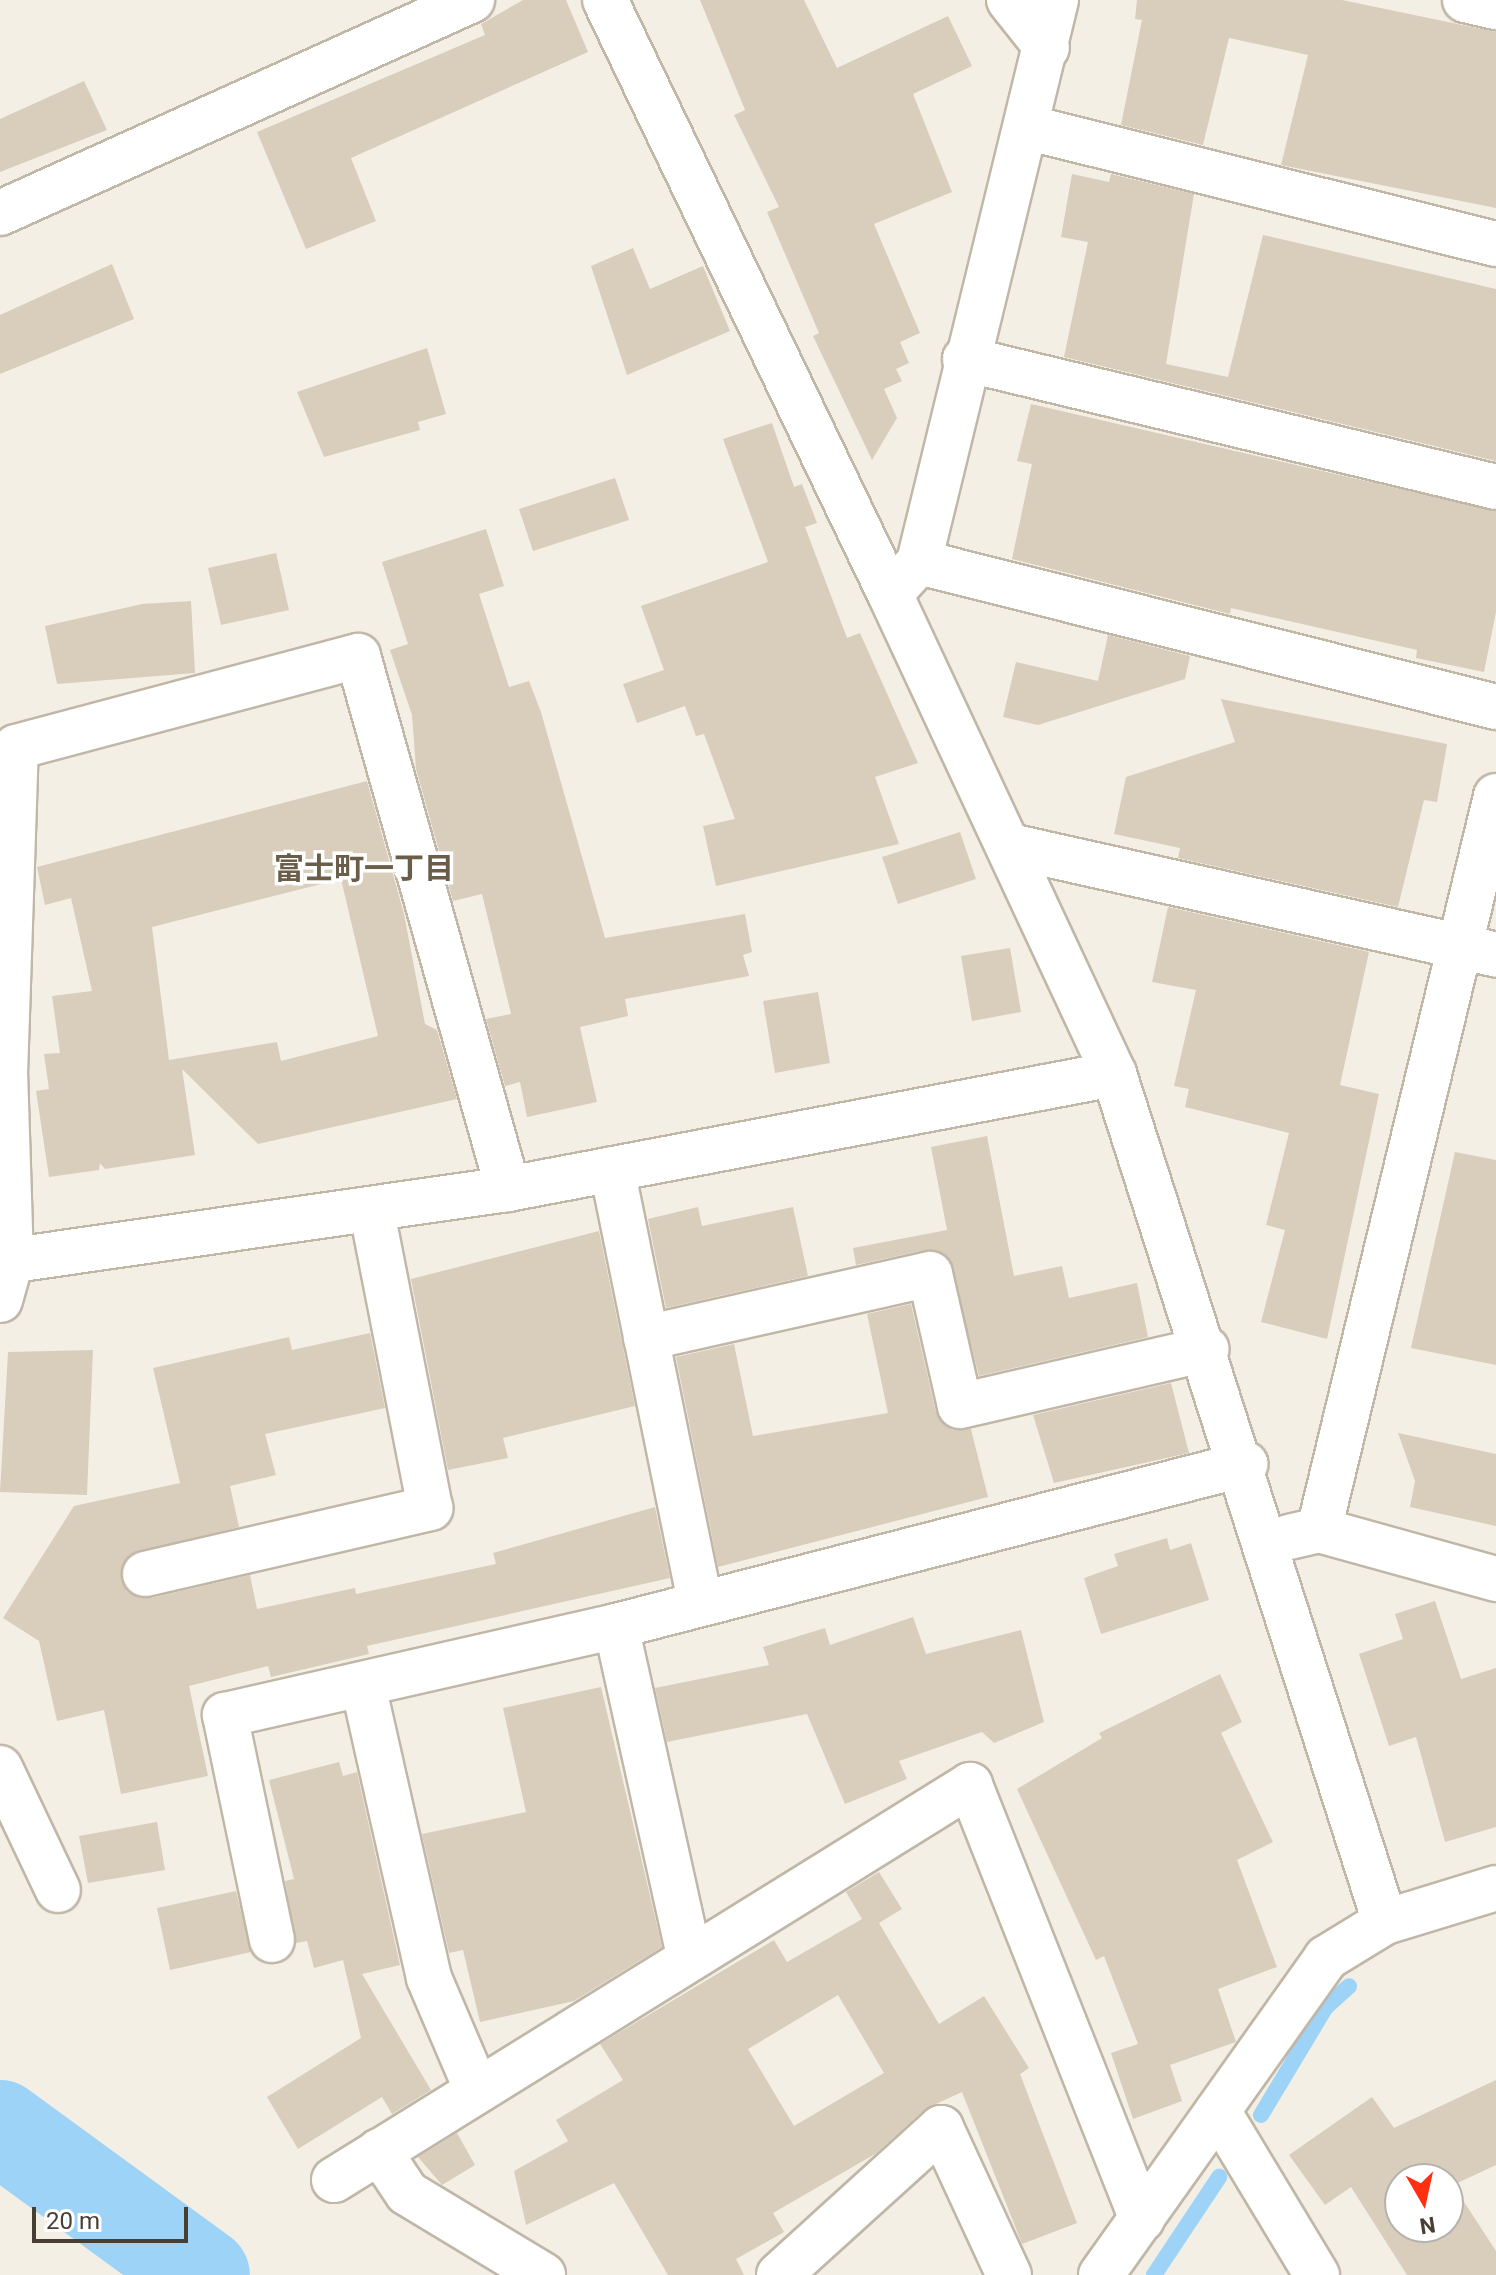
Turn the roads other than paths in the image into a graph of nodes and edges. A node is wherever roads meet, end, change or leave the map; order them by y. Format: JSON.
{"nodes":[{"id":1,"x":472,"y":0,"type":"edge"},
{"id":2,"x":605,"y":0,"type":"edge"},
{"id":3,"x":1009,"y":0,"type":"edge"},
{"id":4,"x":1056,"y":0,"type":"edge"},
{"id":5,"x":1465,"y":0,"type":"edge"},
{"id":6,"x":1496,"y":7,"type":"edge"},
{"id":7,"x":1047,"y":48,"type":"junction"},
{"id":8,"x":1026,"y":127,"type":"junction"},
{"id":9,"x":0,"y":213,"type":"edge"},
{"id":10,"x":1496,"y":244,"type":"edge"},
{"id":11,"x":965,"y":359,"type":"junction"},
{"id":12,"x":1496,"y":487,"type":"edge"},
{"id":13,"x":919,"y":562,"type":"junction"},
{"id":14,"x":890,"y":594,"type":"junction"},
{"id":15,"x":1496,"y":707,"type":"edge"},
{"id":16,"x":1496,"y":796,"type":"edge"},
{"id":17,"x":1010,"y":846,"type":"junction"},
{"id":18,"x":1478,"y":951,"type":"edge"},
{"id":19,"x":1114,"y":1074,"type":"junction"},
{"id":20,"x":612,"y":1169,"type":"junction"},
{"id":21,"x":508,"y":1189,"type":"junction"},
{"id":22,"x":372,"y":1211,"type":"junction"},
{"id":23,"x":4,"y":1274,"type":"edge"},
{"id":24,"x":646,"y":1338,"type":"junction"},
{"id":25,"x":1206,"y":1349,"type":"junction"},
{"id":26,"x":1245,"y":1464,"type":"junction"},
{"id":27,"x":1319,"y":1530,"type":"junction"},
{"id":28,"x":1267,"y":1542,"type":"junction"},
{"id":29,"x":145,"y":1574,"type":"dead end"},
{"id":30,"x":1496,"y":1579,"type":"edge"},
{"id":31,"x":700,"y":1602,"type":"junction"},
{"id":32,"x":616,"y":1626,"type":"junction"},
{"id":33,"x":363,"y":1685,"type":"junction"},
{"id":34,"x":0,"y":1768,"type":"edge"},
{"id":35,"x":1496,"y":1888,"type":"edge"},
{"id":36,"x":58,"y":1890,"type":"dead end"},
{"id":37,"x":1385,"y":1922,"type":"junction"},
{"id":38,"x":272,"y":1940,"type":"dead end"},
{"id":39,"x":689,"y":1954,"type":"junction"},
{"id":40,"x":475,"y":2086,"type":"junction"},
{"id":41,"x":1218,"y":2111,"type":"junction"},
{"id":42,"x":379,"y":2151,"type":"junction"},
{"id":43,"x":334,"y":2180,"type":"dead end"},
{"id":44,"x":1142,"y":2219,"type":"junction"},
{"id":45,"x":543,"y":2275,"type":"edge"},
{"id":46,"x":779,"y":2275,"type":"edge"},
{"id":47,"x":1009,"y":2275,"type":"edge"},
{"id":48,"x":1101,"y":2275,"type":"edge"},
{"id":49,"x":1317,"y":2275,"type":"edge"}],
"edges":[{"from":1,"to":9,"type":"street"},
{"from":2,"to":14,"type":"street"},
{"from":3,"to":7,"type":"street"},
{"from":4,"to":7,"type":"street"},
{"from":5,"to":6,"type":"street"},
{"from":7,"to":8,"type":"street"},
{"from":8,"to":10,"type":"street"},
{"from":8,"to":11,"type":"street"},
{"from":11,"to":12,"type":"street"},
{"from":11,"to":13,"type":"street"},
{"from":13,"to":14,"type":"street"},
{"from":13,"to":15,"type":"street"},
{"from":14,"to":17,"type":"street"},
{"from":16,"to":18,"type":"street"},
{"from":17,"to":18,"type":"street"},
{"from":17,"to":19,"type":"street"},
{"from":18,"to":27,"type":"street"},
{"from":19,"to":20,"type":"street"},
{"from":19,"to":25,"type":"street"},
{"from":20,"to":21,"type":"street"},
{"from":20,"to":24,"type":"street"},
{"from":21,"to":22,"type":"street"},
{"from":21,"to":23,"type":"street"},
{"from":22,"to":23,"type":"street"},
{"from":22,"to":29,"type":"street"},
{"from":24,"to":25,"type":"street"},
{"from":24,"to":31,"type":"street"},
{"from":25,"to":26,"type":"street"},
{"from":26,"to":28,"type":"street"},
{"from":26,"to":31,"type":"street"},
{"from":27,"to":28,"type":"street"},
{"from":27,"to":30,"type":"street"},
{"from":28,"to":37,"type":"street"},
{"from":31,"to":32,"type":"street"},
{"from":32,"to":33,"type":"street"},
{"from":32,"to":39,"type":"street"},
{"from":33,"to":38,"type":"street"},
{"from":33,"to":40,"type":"street"},
{"from":34,"to":36,"type":"street"},
{"from":35,"to":37,"type":"street"},
{"from":37,"to":41,"type":"street"},
{"from":39,"to":40,"type":"street"},
{"from":39,"to":44,"type":"street"},
{"from":40,"to":42,"type":"street"},
{"from":41,"to":44,"type":"street"},
{"from":41,"to":49,"type":"street"},
{"from":42,"to":43,"type":"street"},
{"from":42,"to":45,"type":"street"},
{"from":44,"to":48,"type":"street"},
{"from":46,"to":47,"type":"street"}]}
